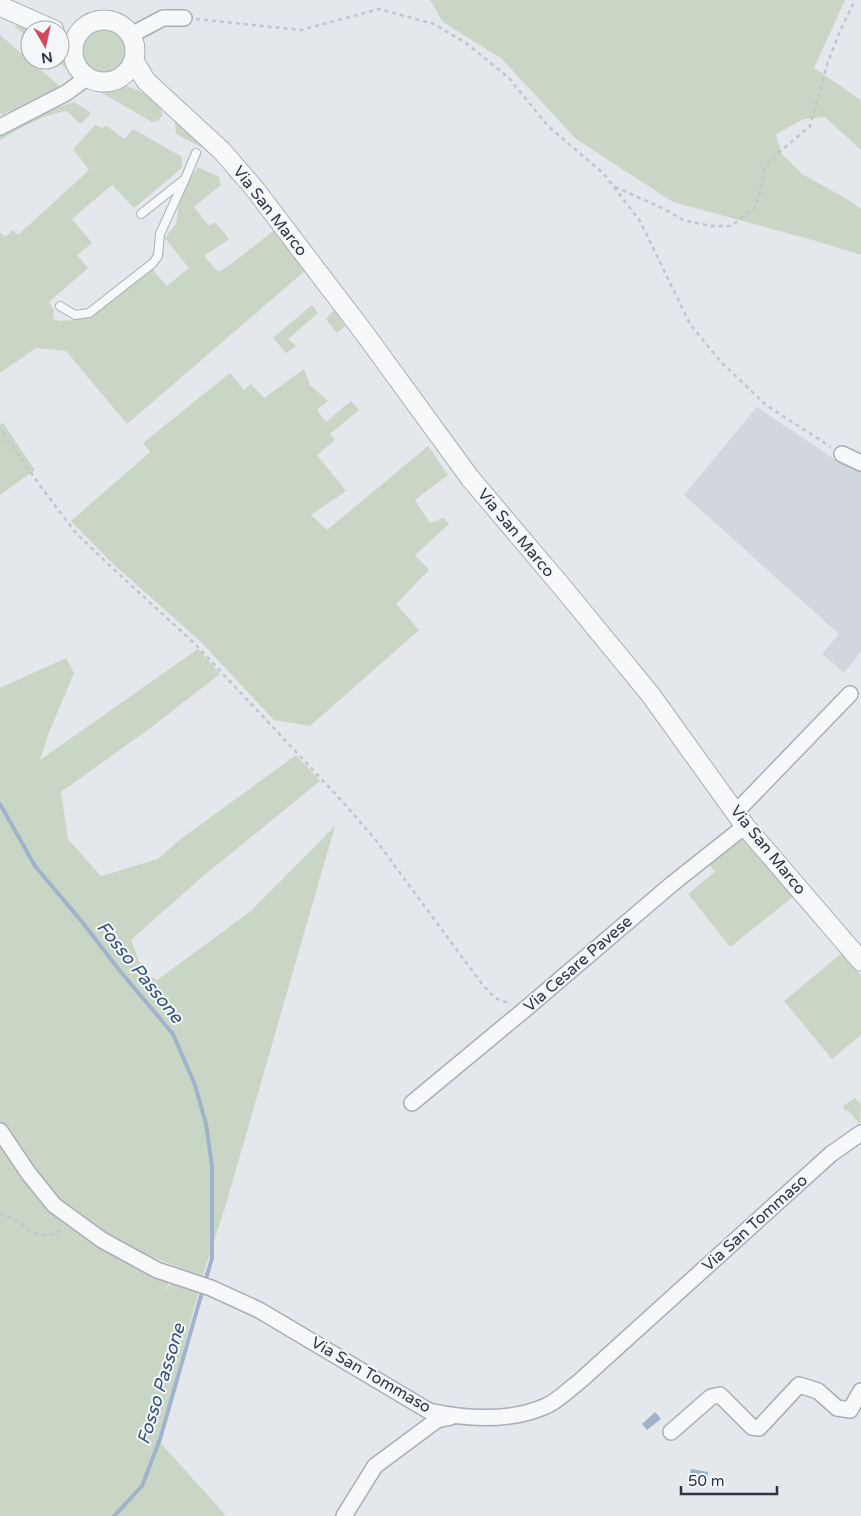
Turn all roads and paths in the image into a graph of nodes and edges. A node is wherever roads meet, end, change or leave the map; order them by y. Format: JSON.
{"nodes":[{"id":1,"x":855,"y":0,"type":"edge"},
{"id":2,"x":0,"y":6,"type":"edge"},
{"id":3,"x":184,"y":18,"type":"joint"},
{"id":4,"x":28,"y":20,"type":"edge"},
{"id":5,"x":84,"y":28,"type":"junction"},
{"id":6,"x":70,"y":33,"type":"edge"},
{"id":7,"x":131,"y":35,"type":"junction"},
{"id":8,"x":70,"y":37,"type":"edge"},
{"id":9,"x":70,"y":53,"type":"edge"},
{"id":10,"x":134,"y":61,"type":"junction"},
{"id":11,"x":88,"y":77,"type":"junction"},
{"id":12,"x":116,"y":80,"type":"junction"},
{"id":13,"x":172,"y":106,"type":"junction"},
{"id":14,"x":0,"y":127,"type":"edge"},
{"id":15,"x":196,"y":153,"type":"dead end"},
{"id":16,"x":185,"y":179,"type":"junction"},
{"id":17,"x":614,"y":186,"type":"junction"},
{"id":18,"x":141,"y":214,"type":"dead end"},
{"id":19,"x":60,"y":306,"type":"dead end"},
{"id":20,"x":3,"y":433,"type":"dead end"},
{"id":21,"x":842,"y":454,"type":"joint"},
{"id":22,"x":861,"y":463,"type":"edge"},
{"id":23,"x":850,"y":694,"type":"dead end"},
{"id":24,"x":740,"y":819,"type":"junction"},
{"id":25,"x":861,"y":961,"type":"edge"},
{"id":26,"x":530,"y":1006,"type":"junction"},
{"id":27,"x":412,"y":1103,"type":"dead end"},
{"id":28,"x":0,"y":1131,"type":"edge"},
{"id":29,"x":861,"y":1133,"type":"edge"},
{"id":30,"x":0,"y":1213,"type":"edge"},
{"id":31,"x":81,"y":1225,"type":"junction"},
{"id":32,"x":861,"y":1391,"type":"edge"},
{"id":33,"x":455,"y":1416,"type":"junction"},
{"id":34,"x":671,"y":1432,"type":"dead end"},
{"id":35,"x":344,"y":1516,"type":"edge"}],
"edges":[{"from":1,"to":17,"type":"path"},
{"from":2,"to":4,"type":"street"},
{"from":3,"to":7,"type":"street"},
{"from":3,"to":17,"type":"path"},
{"from":5,"to":6,"type":"street"},
{"from":5,"to":7,"type":"street"},
{"from":5,"to":8,"type":"street"},
{"from":7,"to":10,"type":"street"},
{"from":9,"to":11,"type":"street"},
{"from":10,"to":12,"type":"street"},
{"from":10,"to":13,"type":"street","name":"Via San Marco"},
{"from":11,"to":12,"type":"street","name":"Via San Marco"},
{"from":11,"to":14,"type":"street"},
{"from":12,"to":13,"type":"street","name":"Via San Marco"},
{"from":13,"to":24,"type":"street","name":"Via San Marco"},
{"from":15,"to":16,"type":"lane"},
{"from":16,"to":18,"type":"lane"},
{"from":16,"to":19,"type":"lane"},
{"from":17,"to":21,"type":"path"},
{"from":20,"to":26,"type":"path"},
{"from":21,"to":22,"type":"street"},
{"from":23,"to":24,"type":"street","name":"Via Cesare Pavese"},
{"from":24,"to":25,"type":"street","name":"Via San Marco"},
{"from":24,"to":26,"type":"street","name":"Via Cesare Pavese"},
{"from":26,"to":27,"type":"street","name":"Via Cesare Pavese"},
{"from":28,"to":31,"type":"street","name":"Via San Tommaso"},
{"from":29,"to":33,"type":"street","name":"Via San Tommaso"},
{"from":30,"to":31,"type":"path"},
{"from":31,"to":33,"type":"street","name":"Via San Tommaso"},
{"from":32,"to":34,"type":"street"},
{"from":33,"to":35,"type":"street"}]}
